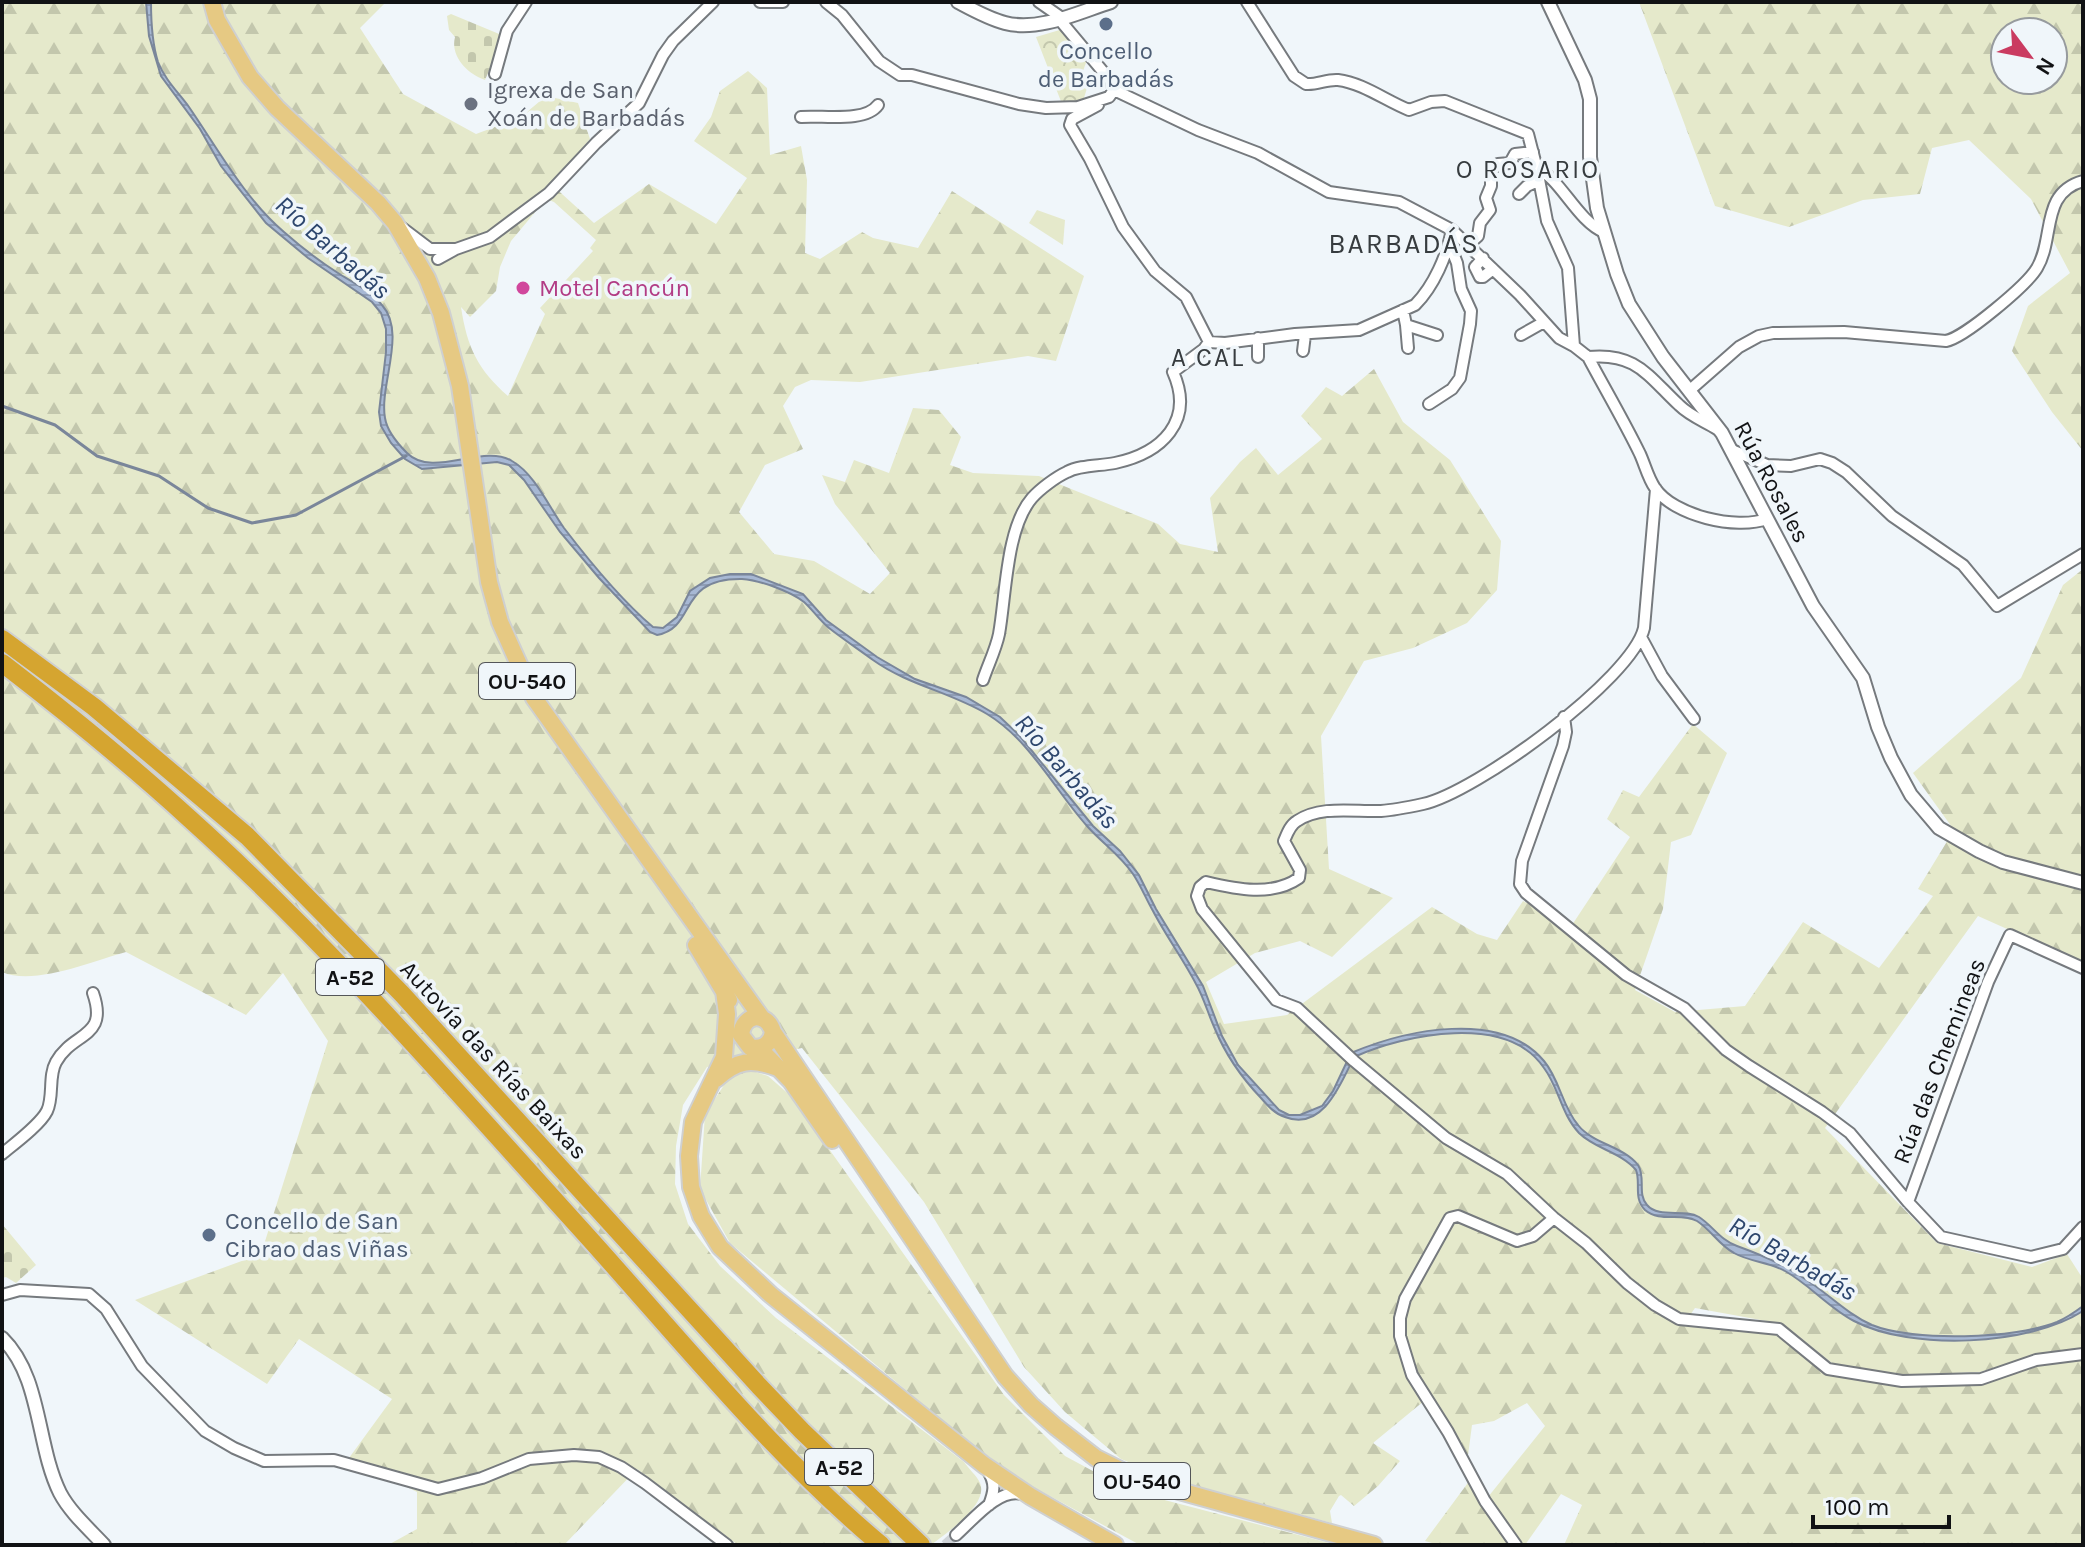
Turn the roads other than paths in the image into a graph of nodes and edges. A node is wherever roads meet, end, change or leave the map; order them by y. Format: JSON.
{"nodes":[{"id":1,"x":212,"y":2,"type":"edge"},
{"id":2,"x":526,"y":2,"type":"edge"},
{"id":3,"x":713,"y":2,"type":"edge"},
{"id":4,"x":760,"y":2,"type":"edge"},
{"id":5,"x":783,"y":2,"type":"edge"},
{"id":6,"x":826,"y":2,"type":"edge"},
{"id":7,"x":958,"y":2,"type":"edge"},
{"id":8,"x":1039,"y":2,"type":"edge"},
{"id":9,"x":1111,"y":2,"type":"edge"},
{"id":10,"x":1247,"y":2,"type":"edge"},
{"id":11,"x":1548,"y":2,"type":"edge"},
{"id":12,"x":1060,"y":19,"type":"junction"},
{"id":13,"x":495,"y":74,"type":"dead end"},
{"id":14,"x":1112,"y":93,"type":"junction"},
{"id":15,"x":878,"y":105,"type":"dead end"},
{"id":16,"x":801,"y":117,"type":"dead end"},
{"id":17,"x":1533,"y":152,"type":"junction"},
{"id":18,"x":1538,"y":175,"type":"junction"},
{"id":19,"x":2083,"y":181,"type":"edge"},
{"id":20,"x":1519,"y":194,"type":"dead end"},
{"id":21,"x":1452,"y":230,"type":"junction"},
{"id":22,"x":1604,"y":232,"type":"junction"},
{"id":23,"x":1449,"y":243,"type":"junction"},
{"id":24,"x":1469,"y":244,"type":"junction"},
{"id":25,"x":456,"y":249,"type":"junction"},
{"id":26,"x":422,"y":251,"type":"junction"},
{"id":27,"x":438,"y":259,"type":"junction"},
{"id":28,"x":427,"y":278,"type":"junction"},
{"id":29,"x":1403,"y":310,"type":"junction"},
{"id":30,"x":1544,"y":322,"type":"junction"},
{"id":31,"x":1406,"y":325,"type":"junction"},
{"id":32,"x":1305,"y":335,"type":"junction"},
{"id":33,"x":1437,"y":335,"type":"dead end"},
{"id":34,"x":1521,"y":335,"type":"dead end"},
{"id":35,"x":1258,"y":338,"type":"junction"},
{"id":36,"x":1209,"y":342,"type":"junction"},
{"id":37,"x":1574,"y":346,"type":"junction"},
{"id":38,"x":1408,"y":348,"type":"dead end"},
{"id":39,"x":1303,"y":351,"type":"dead end"},
{"id":40,"x":1258,"y":357,"type":"dead end"},
{"id":41,"x":1588,"y":357,"type":"junction"},
{"id":42,"x":1690,"y":390,"type":"junction"},
{"id":43,"x":1429,"y":404,"type":"dead end"},
{"id":44,"x":1722,"y":433,"type":"junction"},
{"id":45,"x":1732,"y":450,"type":"junction"},
{"id":46,"x":1656,"y":489,"type":"junction"},
{"id":47,"x":1767,"y":519,"type":"junction"},
{"id":48,"x":2083,"y":554,"type":"edge"},
{"id":49,"x":2,"y":639,"type":"edge"},
{"id":50,"x":1642,"y":639,"type":"junction"},
{"id":51,"x":2,"y":663,"type":"edge"},
{"id":52,"x":983,"y":680,"type":"dead end"},
{"id":53,"x":1564,"y":717,"type":"junction"},
{"id":54,"x":1694,"y":719,"type":"dead end"},
{"id":55,"x":622,"y":824,"type":"junction"},
{"id":56,"x":2083,"y":883,"type":"edge"},
{"id":57,"x":2083,"y":968,"type":"edge"},
{"id":58,"x":724,"y":991,"type":"junction"},
{"id":59,"x":93,"y":993,"type":"dead end"},
{"id":60,"x":761,"y":1017,"type":"junction"},
{"id":61,"x":742,"y":1027,"type":"junction"},
{"id":62,"x":773,"y":1032,"type":"junction"},
{"id":63,"x":756,"y":1048,"type":"junction"},
{"id":64,"x":727,"y":1062,"type":"junction"},
{"id":65,"x":780,"y":1069,"type":"junction"},
{"id":66,"x":2,"y":1154,"type":"edge"},
{"id":67,"x":1908,"y":1202,"type":"junction"},
{"id":68,"x":1554,"y":1218,"type":"junction"},
{"id":69,"x":2083,"y":1227,"type":"edge"},
{"id":70,"x":2,"y":1295,"type":"edge"},
{"id":71,"x":967,"y":1320,"type":"junction"},
{"id":72,"x":721,"y":1343,"type":"junction"},
{"id":73,"x":4,"y":1344,"type":"edge"},
{"id":74,"x":2083,"y":1354,"type":"edge"},
{"id":75,"x":984,"y":1465,"type":"junction"},
{"id":76,"x":1007,"y":1480,"type":"junction"},
{"id":77,"x":997,"y":1494,"type":"junction"},
{"id":78,"x":1030,"y":1496,"type":"junction"},
{"id":79,"x":956,"y":1535,"type":"tunnel mouth"},
{"id":80,"x":104,"y":1545,"type":"edge"},
{"id":81,"x":727,"y":1545,"type":"edge"},
{"id":82,"x":881,"y":1545,"type":"edge"},
{"id":83,"x":921,"y":1545,"type":"edge"},
{"id":84,"x":938,"y":1545,"type":"edge"},
{"id":85,"x":1115,"y":1545,"type":"edge"},
{"id":86,"x":1374,"y":1545,"type":"edge"},
{"id":87,"x":1516,"y":1545,"type":"edge"}],
"edges":[{"from":1,"to":26,"type":"main road","number":"OU-540"},
{"from":2,"to":13,"type":"street"},
{"from":3,"to":25,"type":"street"},
{"from":4,"to":5,"type":"street"},
{"from":6,"to":14,"type":"street"},
{"from":7,"to":12,"type":"street"},
{"from":8,"to":12,"type":"street"},
{"from":9,"to":12,"type":"street"},
{"from":10,"to":17,"type":"street"},
{"from":11,"to":22,"type":"street","name":"Rúa Rosales"},
{"from":12,"to":14,"type":"street"},
{"from":14,"to":21,"type":"street"},
{"from":14,"to":36,"type":"street"},
{"from":15,"to":16,"type":"street"},
{"from":17,"to":18,"type":"street"},
{"from":17,"to":24,"type":"street"},
{"from":18,"to":20,"type":"street"},
{"from":18,"to":22,"type":"street"},
{"from":18,"to":37,"type":"street"},
{"from":19,"to":42,"type":"street"},
{"from":21,"to":23,"type":"street"},
{"from":21,"to":24,"type":"street"},
{"from":22,"to":42,"type":"street","name":"Rúa Rosales"},
{"from":23,"to":29,"type":"street"},
{"from":23,"to":43,"type":"street"},
{"from":24,"to":30,"type":"street"},
{"from":25,"to":26,"type":"street"},
{"from":25,"to":27,"type":"street"},
{"from":26,"to":27,"type":"street"},
{"from":26,"to":28,"type":"main road","number":"OU-540"},
{"from":27,"to":28,"type":"street"},
{"from":28,"to":55,"type":"main road","number":"OU-540"},
{"from":29,"to":31,"type":"street"},
{"from":29,"to":32,"type":"street"},
{"from":30,"to":34,"type":"street"},
{"from":30,"to":37,"type":"street"},
{"from":31,"to":33,"type":"street"},
{"from":31,"to":38,"type":"street"},
{"from":32,"to":35,"type":"street"},
{"from":32,"to":39,"type":"street"},
{"from":35,"to":36,"type":"street"},
{"from":35,"to":40,"type":"street"},
{"from":36,"to":52,"type":"street"},
{"from":37,"to":41,"type":"street"},
{"from":41,"to":44,"type":"street"},
{"from":41,"to":46,"type":"street"},
{"from":42,"to":44,"type":"street","name":"Rúa Rosales"},
{"from":44,"to":45,"type":"street","name":"Rúa Rosales"},
{"from":45,"to":47,"type":"street","name":"Rúa Rosales"},
{"from":45,"to":48,"type":"street"},
{"from":46,"to":47,"type":"street"},
{"from":46,"to":50,"type":"street"},
{"from":47,"to":56,"type":"street","name":"Rúa Rosales"},
{"from":49,"to":72,"type":"highway","name":"Autovía das Rías Baixas","number":"A-52"},
{"from":50,"to":53,"type":"street"},
{"from":50,"to":54,"type":"street"},
{"from":51,"to":82,"type":"highway","name":"Autovía das Rías Baixas","number":"A-52"},
{"from":53,"to":67,"type":"street"},
{"from":53,"to":68,"type":"street"},
{"from":55,"to":58,"type":"main road"},
{"from":55,"to":60,"type":"main road","number":"OU-540"},
{"from":57,"to":67,"type":"street","name":"Rúa das Chemineas"},
{"from":58,"to":61,"type":"main road"},
{"from":58,"to":64,"type":"main road"},
{"from":59,"to":66,"type":"street"},
{"from":60,"to":61,"type":"main road"},
{"from":60,"to":62,"type":"main road"},
{"from":61,"to":63,"type":"main road"},
{"from":61,"to":64,"type":"main road"},
{"from":62,"to":63,"type":"main road"},
{"from":62,"to":71,"type":"main road","number":"OU-540"},
{"from":63,"to":64,"type":"main road"},
{"from":63,"to":65,"type":"main road"},
{"from":64,"to":65,"type":"main road"},
{"from":64,"to":75,"type":"main road"},
{"from":65,"to":71,"type":"main road"},
{"from":67,"to":69,"type":"street"},
{"from":68,"to":74,"type":"street"},
{"from":68,"to":87,"type":"street"},
{"from":70,"to":81,"type":"street"},
{"from":71,"to":86,"type":"main road","number":"OU-540"},
{"from":72,"to":83,"type":"highway","name":"Autovía das Rías Baixas","number":"A-52"},
{"from":72,"to":84,"type":"highway"},
{"from":73,"to":80,"type":"street"},
{"from":75,"to":76,"type":"main road"},
{"from":75,"to":77,"type":"street"},
{"from":76,"to":77,"type":"street"},
{"from":76,"to":78,"type":"main road"},
{"from":77,"to":78,"type":"street"},
{"from":77,"to":79,"type":"street"},
{"from":78,"to":85,"type":"main road"}]}
